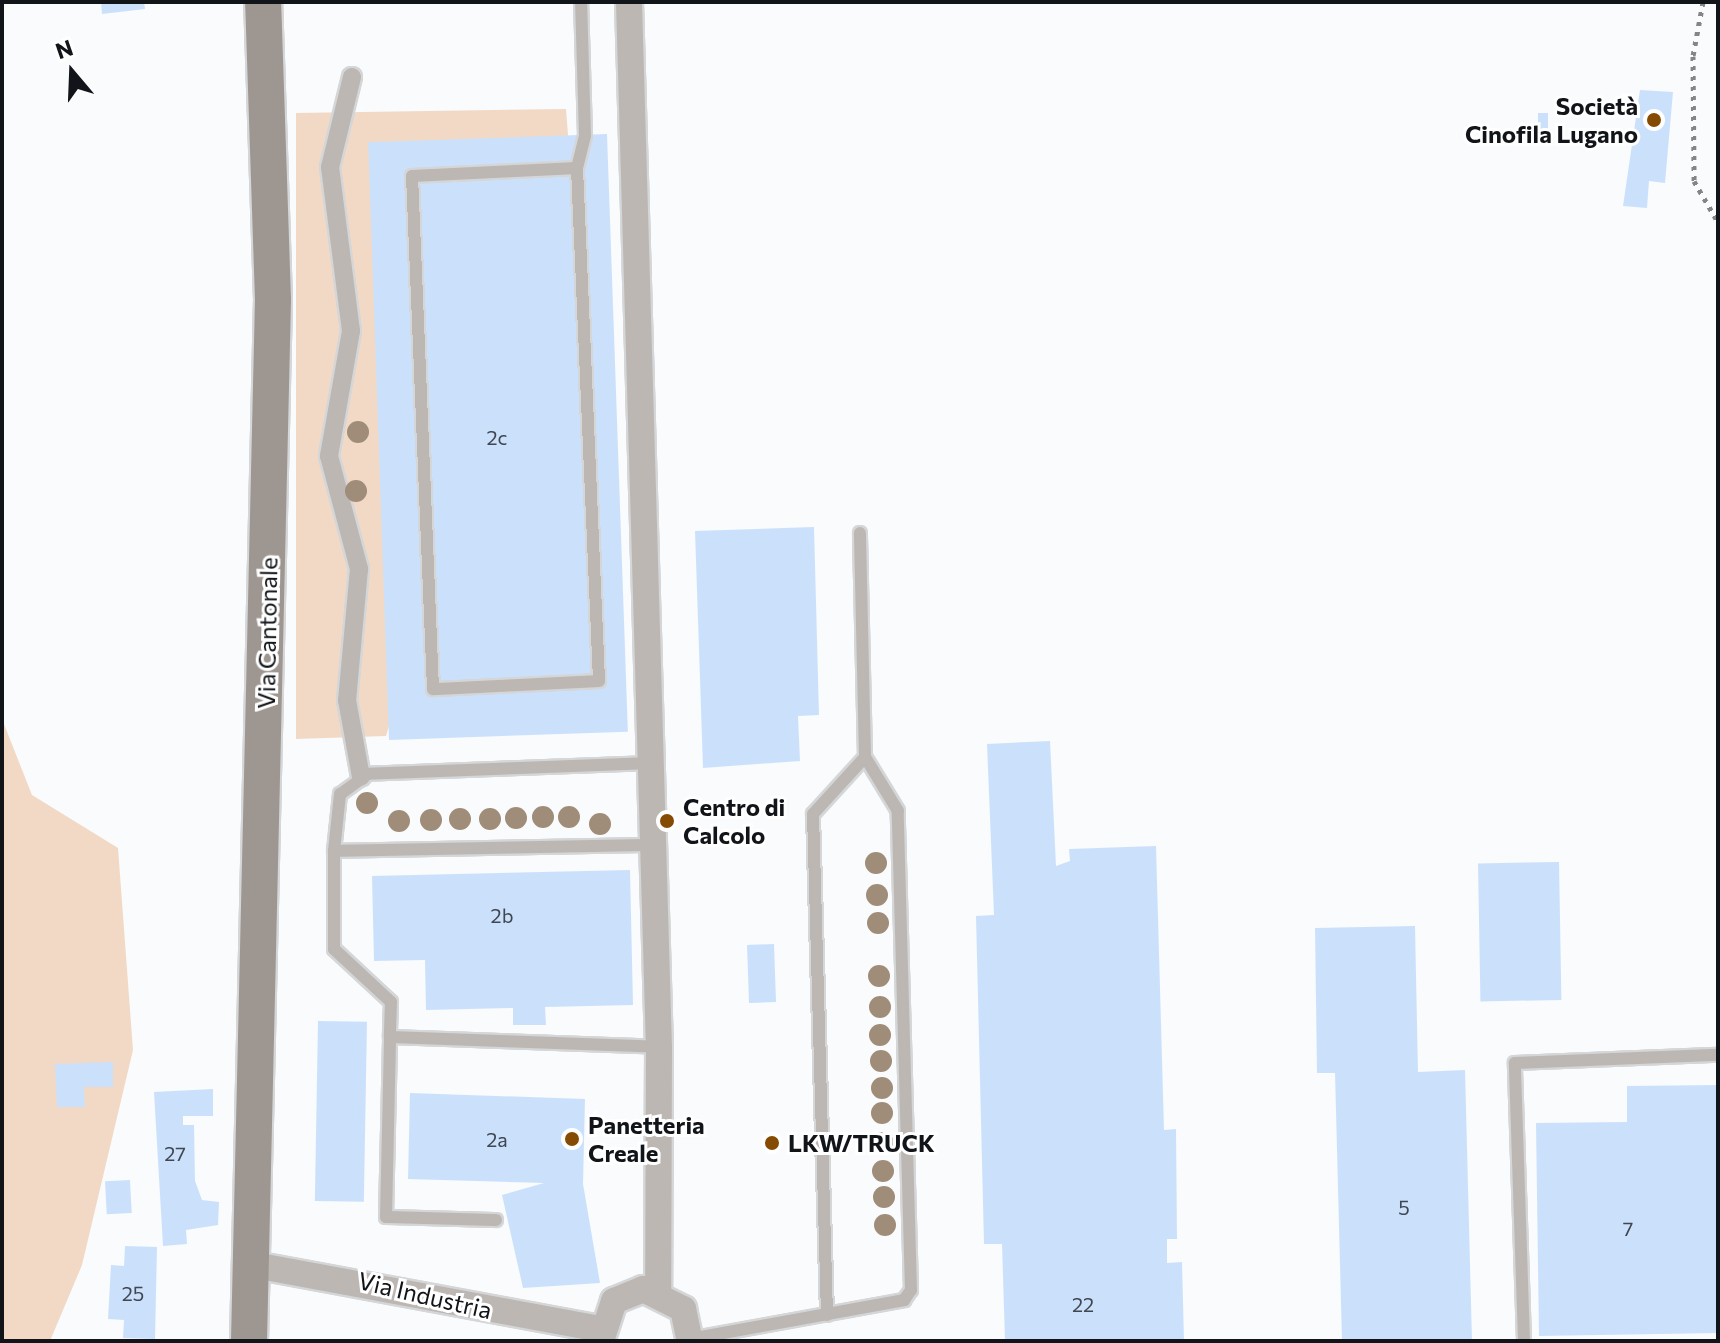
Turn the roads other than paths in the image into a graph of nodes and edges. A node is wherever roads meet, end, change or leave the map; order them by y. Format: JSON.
{"nodes":[{"id":1,"x":263,"y":2,"type":"edge"},
{"id":2,"x":581,"y":2,"type":"edge"},
{"id":3,"x":629,"y":2,"type":"edge"},
{"id":4,"x":352,"y":77,"type":"dead end"},
{"id":5,"x":577,"y":168,"type":"junction"},
{"id":6,"x":860,"y":533,"type":"dead end"},
{"id":7,"x":865,"y":757,"type":"junction"},
{"id":8,"x":651,"y":763,"type":"junction"},
{"id":9,"x":361,"y":777,"type":"junction"},
{"id":10,"x":653,"y":845,"type":"junction"},
{"id":11,"x":334,"y":851,"type":"junction"},
{"id":12,"x":390,"y":1037,"type":"junction"},
{"id":13,"x":659,"y":1047,"type":"junction"},
{"id":14,"x":1718,"y":1055,"type":"edge"},
{"id":15,"x":496,"y":1220,"type":"dead end"},
{"id":16,"x":249,"y":1264,"type":"junction"},
{"id":17,"x":658,"y":1291,"type":"junction"},
{"id":18,"x":827,"y":1315,"type":"junction"},
{"id":19,"x":600,"y":1335,"type":"edge"},
{"id":20,"x":690,"y":1340,"type":"edge"},
{"id":21,"x":249,"y":1341,"type":"edge"},
{"id":22,"x":1524,"y":1341,"type":"edge"}],
"edges":[{"from":1,"to":16,"type":"main road","name":"Via Cantonale"},
{"from":2,"to":5,"type":"lane"},
{"from":3,"to":8,"type":"street"},
{"from":4,"to":9,"type":"street"},
{"from":5,"to":5,"type":"lane"},
{"from":6,"to":7,"type":"lane"},
{"from":7,"to":18,"type":"lane"},
{"from":7,"to":18,"type":"lane"},
{"from":8,"to":9,"type":"lane"},
{"from":8,"to":10,"type":"street"},
{"from":9,"to":11,"type":"lane"},
{"from":10,"to":11,"type":"lane"},
{"from":10,"to":13,"type":"street"},
{"from":11,"to":12,"type":"lane"},
{"from":12,"to":13,"type":"lane"},
{"from":12,"to":15,"type":"lane"},
{"from":13,"to":17,"type":"street"},
{"from":14,"to":22,"type":"lane"},
{"from":16,"to":19,"type":"street","name":"Via Industria"},
{"from":16,"to":21,"type":"main road","name":"Via Cantonale"},
{"from":17,"to":19,"type":"street"},
{"from":17,"to":20,"type":"street"},
{"from":18,"to":20,"type":"lane"}]}
